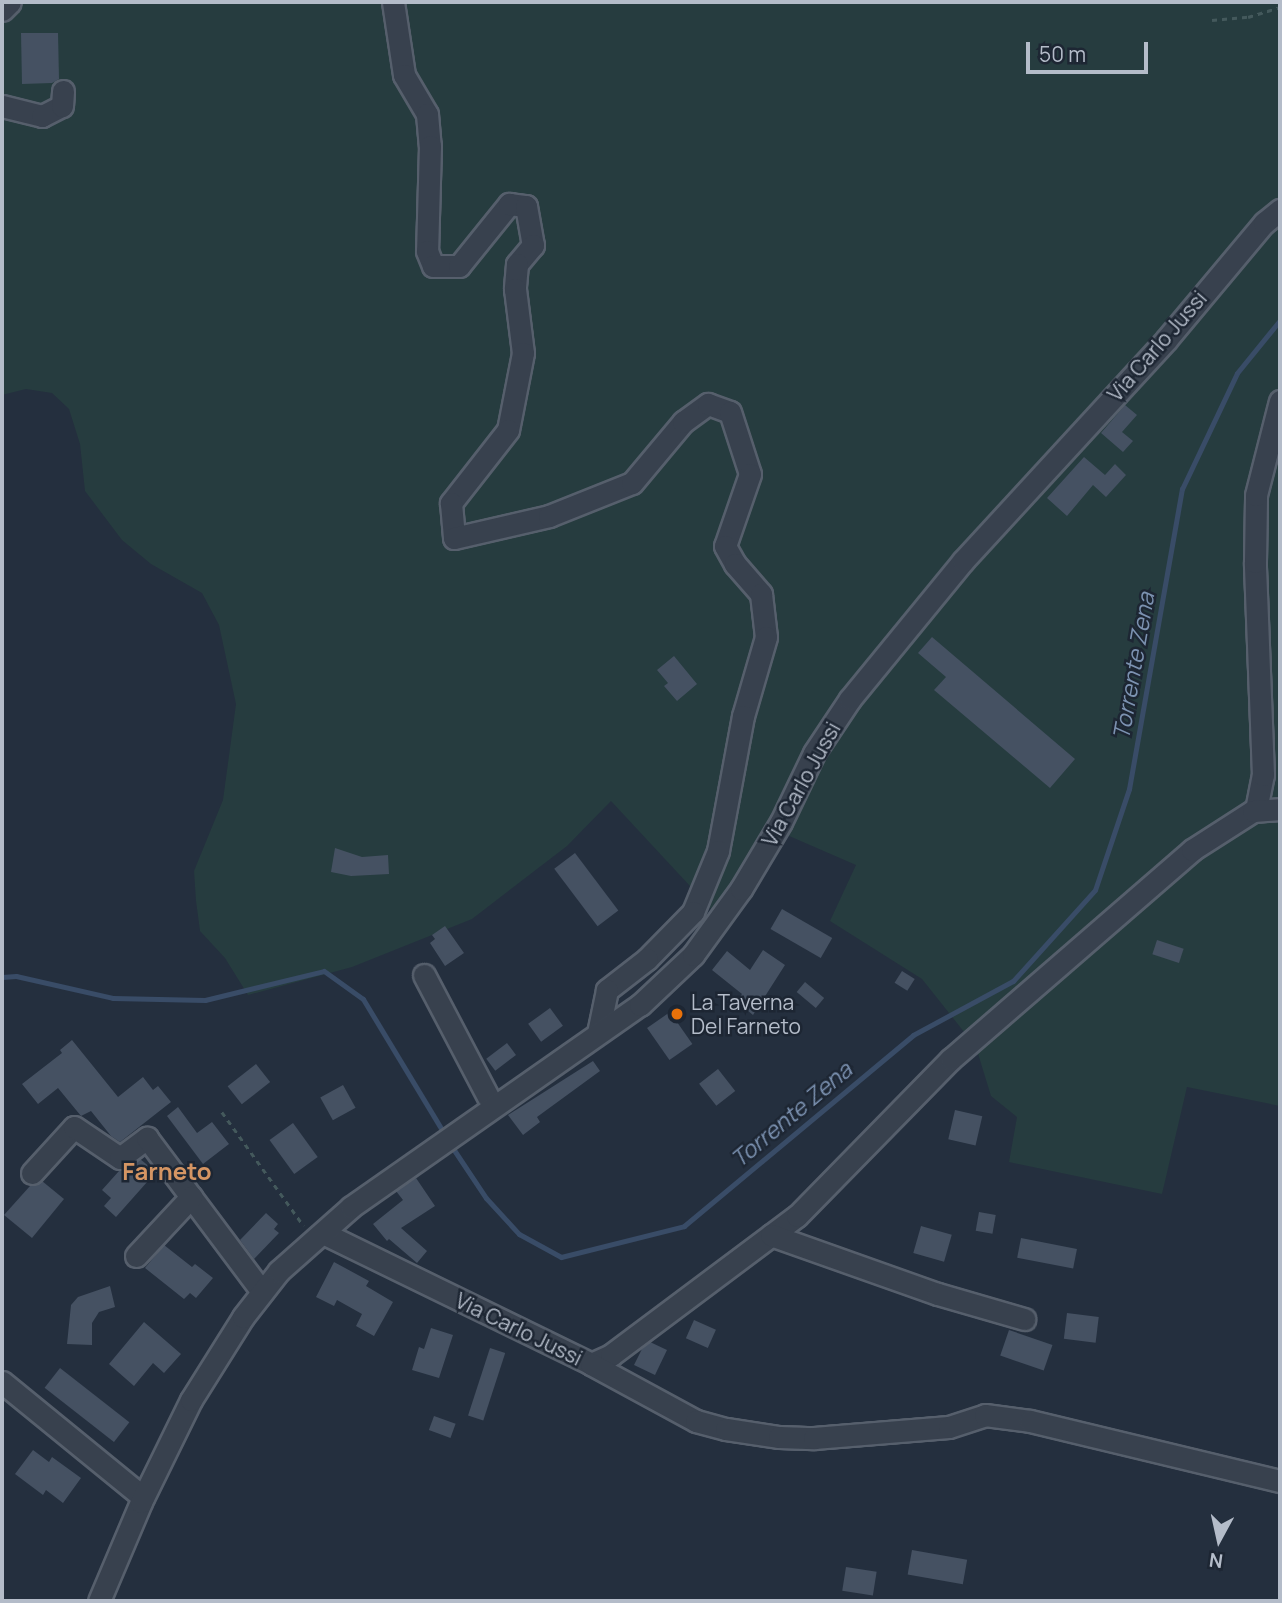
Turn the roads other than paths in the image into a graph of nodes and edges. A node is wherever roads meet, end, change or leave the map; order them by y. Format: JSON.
{"nodes":[{"id":1,"x":10,"y":2,"type":"edge"},
{"id":2,"x":393,"y":2,"type":"edge"},
{"id":3,"x":2,"y":10,"type":"edge"},
{"id":4,"x":63,"y":91,"type":"dead end"},
{"id":5,"x":2,"y":106,"type":"edge"},
{"id":6,"x":1280,"y":210,"type":"edge"},
{"id":7,"x":1280,"y":401,"type":"edge"},
{"id":8,"x":1280,"y":809,"type":"edge"},
{"id":9,"x":1256,"y":810,"type":"junction"},
{"id":10,"x":424,"y":975,"type":"dead end"},
{"id":11,"x":598,"y":1033,"type":"junction"},
{"id":12,"x":488,"y":1097,"type":"dead end"},
{"id":13,"x":32,"y":1173,"type":"dead end"},
{"id":14,"x":191,"y":1197,"type":"junction"},
{"id":15,"x":314,"y":1231,"type":"junction"},
{"id":16,"x":771,"y":1235,"type":"junction"},
{"id":17,"x":136,"y":1256,"type":"dead end"},
{"id":18,"x":262,"y":1292,"type":"junction"},
{"id":19,"x":1024,"y":1319,"type":"dead end"},
{"id":20,"x":591,"y":1364,"type":"junction"},
{"id":21,"x":2,"y":1382,"type":"edge"},
{"id":22,"x":1280,"y":1481,"type":"edge"},
{"id":23,"x":143,"y":1497,"type":"junction"},
{"id":24,"x":99,"y":1601,"type":"edge"}],
"edges":[{"from":1,"to":3,"type":"street"},
{"from":2,"to":11,"type":"street"},
{"from":4,"to":5,"type":"street"},
{"from":6,"to":11,"type":"street","name":"Via Carlo Jussi"},
{"from":7,"to":9,"type":"street"},
{"from":8,"to":9,"type":"street","name":"Via Carlo Jussi"},
{"from":9,"to":16,"type":"street","name":"Via Carlo Jussi"},
{"from":10,"to":12,"type":"street"},
{"from":11,"to":15,"type":"street","name":"Via Carlo Jussi"},
{"from":13,"to":14,"type":"street"},
{"from":14,"to":17,"type":"street"},
{"from":14,"to":18,"type":"street"},
{"from":15,"to":18,"type":"street","name":"Via Carlo Jussi"},
{"from":15,"to":20,"type":"street","name":"Via Carlo Jussi"},
{"from":16,"to":19,"type":"street"},
{"from":16,"to":20,"type":"street","name":"Via Carlo Jussi"},
{"from":18,"to":23,"type":"street","name":"Via Carlo Jussi"},
{"from":20,"to":22,"type":"street"},
{"from":21,"to":23,"type":"street"},
{"from":23,"to":24,"type":"street","name":"Via Carlo Jussi"}]}
